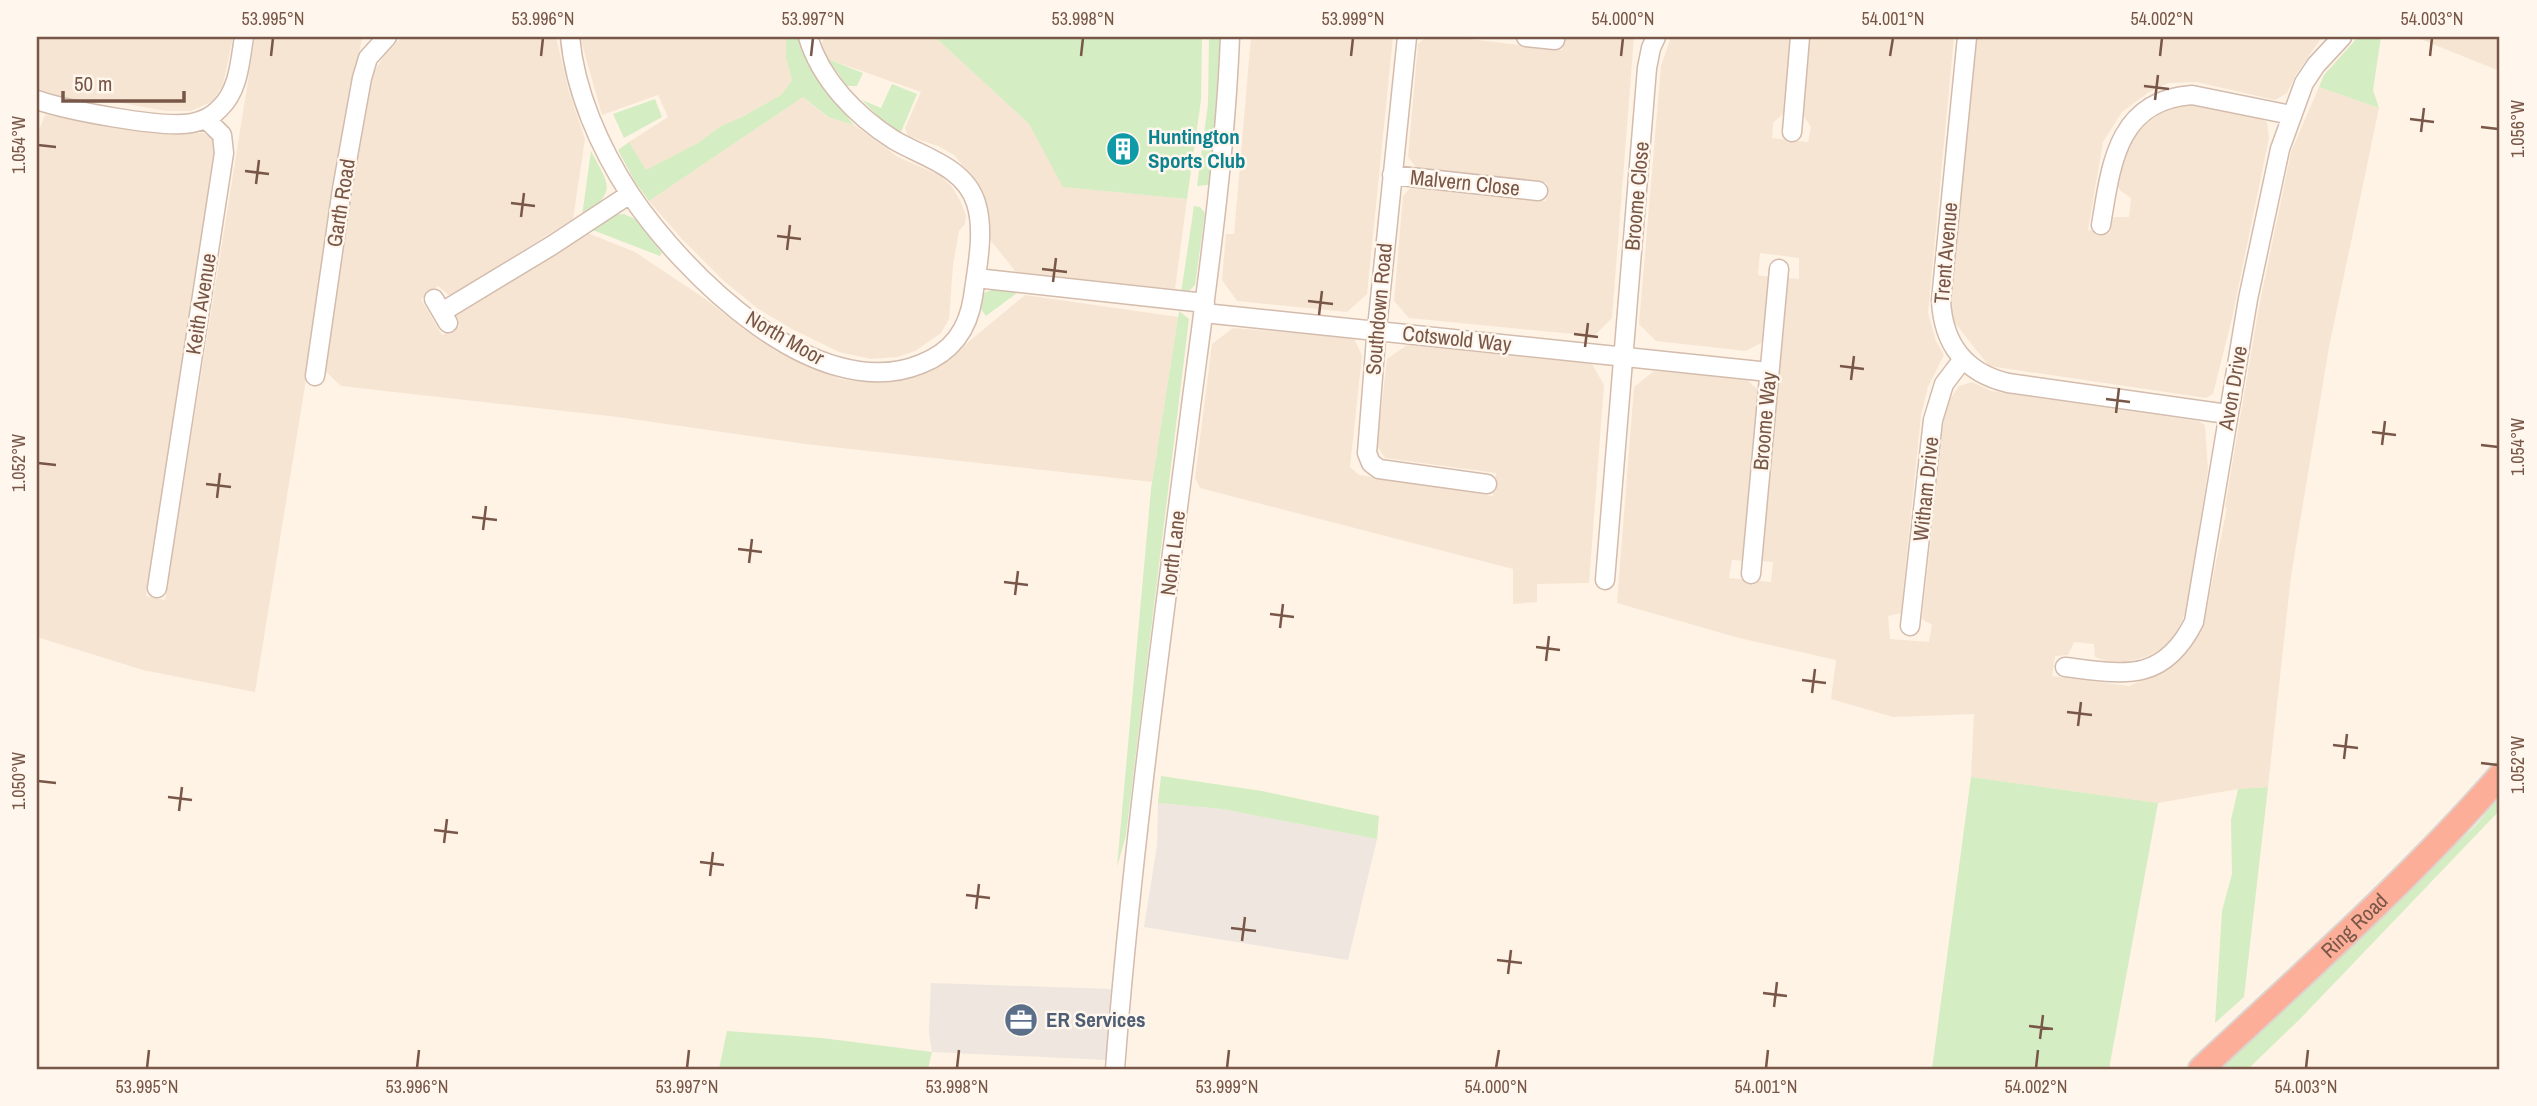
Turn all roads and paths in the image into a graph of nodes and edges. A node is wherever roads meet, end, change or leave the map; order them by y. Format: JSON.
{"nodes":[{"id":1,"x":244,"y":37,"type":"edge"},
{"id":2,"x":387,"y":37,"type":"edge"},
{"id":3,"x":570,"y":37,"type":"edge"},
{"id":4,"x":808,"y":37,"type":"edge"},
{"id":5,"x":1230,"y":37,"type":"edge"},
{"id":6,"x":1407,"y":37,"type":"edge"},
{"id":7,"x":1527,"y":37,"type":"edge"},
{"id":8,"x":1656,"y":37,"type":"edge"},
{"id":9,"x":1800,"y":37,"type":"edge"},
{"id":10,"x":1967,"y":37,"type":"edge"},
{"id":11,"x":2342,"y":37,"type":"edge"},
{"id":12,"x":1555,"y":40,"type":"dead end"},
{"id":13,"x":37,"y":103,"type":"edge"},
{"id":14,"x":2291,"y":115,"type":"junction"},
{"id":15,"x":206,"y":118,"type":"junction"},
{"id":16,"x":1792,"y":132,"type":"dead end"},
{"id":17,"x":1392,"y":175,"type":"junction"},
{"id":18,"x":1538,"y":191,"type":"dead end"},
{"id":19,"x":630,"y":194,"type":"junction"},
{"id":20,"x":2101,"y":225,"type":"dead end"},
{"id":21,"x":1780,"y":270,"type":"dead end"},
{"id":22,"x":976,"y":278,"type":"junction"},
{"id":23,"x":1205,"y":308,"type":"junction"},
{"id":24,"x":441,"y":312,"type":"dead end"},
{"id":25,"x":1377,"y":331,"type":"junction"},
{"id":26,"x":1623,"y":356,"type":"junction"},
{"id":27,"x":1963,"y":359,"type":"junction"},
{"id":28,"x":1769,"y":372,"type":"junction"},
{"id":29,"x":314,"y":376,"type":"dead end"},
{"id":30,"x":2227,"y":414,"type":"junction"},
{"id":31,"x":1486,"y":484,"type":"dead end"},
{"id":32,"x":1751,"y":574,"type":"dead end"},
{"id":33,"x":1605,"y":580,"type":"dead end"},
{"id":34,"x":157,"y":588,"type":"dead end"},
{"id":35,"x":1910,"y":626,"type":"dead end"},
{"id":36,"x":2076,"y":664,"type":"dead end"},
{"id":37,"x":2500,"y":776,"type":"edge"},
{"id":38,"x":1115,"y":1069,"type":"edge"},
{"id":39,"x":2201,"y":1069,"type":"edge"}],
"edges":[{"from":1,"to":15,"type":"street"},
{"from":2,"to":29,"type":"street","name":"Garth Road"},
{"from":3,"to":19,"type":"street","name":"North Moor"},
{"from":4,"to":22,"type":"street","name":"North Moor"},
{"from":5,"to":23,"type":"street","name":"North Lane"},
{"from":6,"to":17,"type":"street","name":"Southdown Road"},
{"from":7,"to":12,"type":"street"},
{"from":8,"to":26,"type":"street","name":"Broome Close"},
{"from":9,"to":16,"type":"street"},
{"from":10,"to":27,"type":"street","name":"Trent Avenue"},
{"from":11,"to":14,"type":"street","name":"Avon Drive"},
{"from":13,"to":15,"type":"street"},
{"from":14,"to":20,"type":"street"},
{"from":14,"to":30,"type":"street","name":"Avon Drive"},
{"from":15,"to":34,"type":"street","name":"Keith Avenue"},
{"from":17,"to":18,"type":"street","name":"Malvern Close"},
{"from":17,"to":25,"type":"street","name":"Southdown Road"},
{"from":19,"to":22,"type":"street","name":"North Moor"},
{"from":19,"to":24,"type":"street"},
{"from":21,"to":28,"type":"street","name":"Broome Way"},
{"from":22,"to":23,"type":"street"},
{"from":23,"to":25,"type":"street","name":"Cotswold Way"},
{"from":23,"to":38,"type":"street","name":"North Lane"},
{"from":25,"to":26,"type":"street","name":"Cotswold Way"},
{"from":25,"to":31,"type":"street","name":"Southdown Road"},
{"from":26,"to":28,"type":"street"},
{"from":26,"to":33,"type":"street","name":"Broome Close"},
{"from":27,"to":30,"type":"street","name":"Trent Avenue"},
{"from":27,"to":35,"type":"street","name":"Witham Drive"},
{"from":28,"to":32,"type":"street","name":"Broome Way"},
{"from":30,"to":36,"type":"street","name":"Avon Drive"},
{"from":37,"to":39,"type":"highway","name":"Ring Road"}]}
